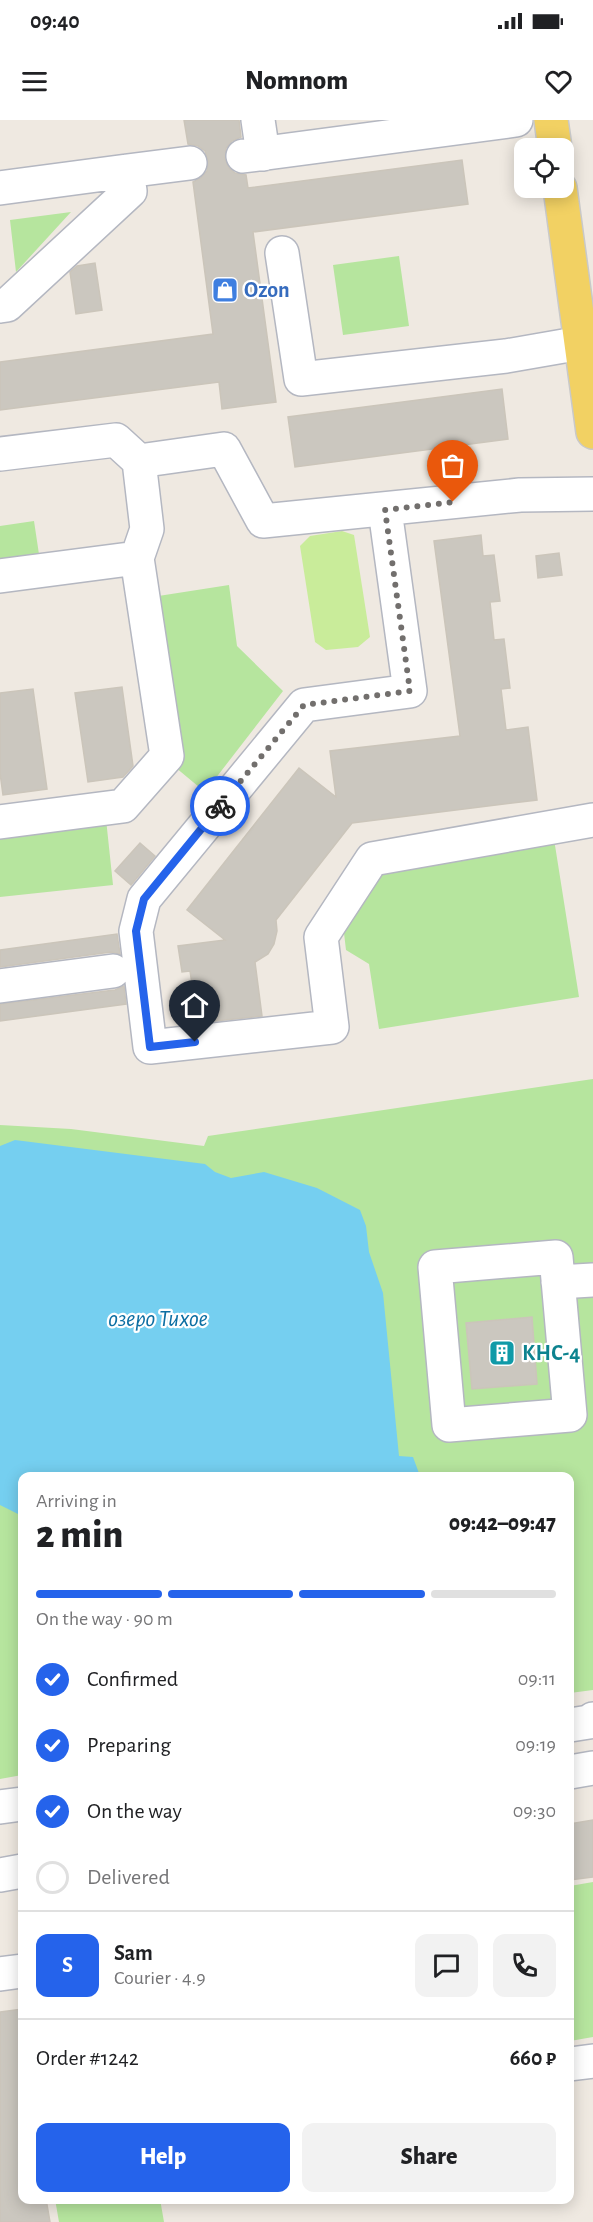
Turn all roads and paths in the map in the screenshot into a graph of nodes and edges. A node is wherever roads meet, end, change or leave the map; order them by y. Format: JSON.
{"nodes":[{"id":1,"x":258,"y":120,"type":"edge"},
{"id":2,"x":516,"y":120,"type":"edge"},
{"id":3,"x":551,"y":120,"type":"edge"},
{"id":4,"x":554,"y":138,"type":"edge"},
{"id":5,"x":190,"y":163,"type":"dead end"},
{"id":6,"x":127,"y":171,"type":"junction"},
{"id":7,"x":0,"y":188,"type":"edge"},
{"id":8,"x":561,"y":198,"type":"edge"},
{"id":9,"x":282,"y":253,"type":"dead end"},
{"id":10,"x":0,"y":306,"type":"edge"},
{"id":11,"x":581,"y":343,"type":"junction"},
{"id":12,"x":593,"y":432,"type":"edge"},
{"id":13,"x":0,"y":454,"type":"edge"},
{"id":14,"x":139,"y":461,"type":"junction"},
{"id":15,"x":593,"y":494,"type":"edge"},
{"id":16,"x":385,"y":510,"type":"junction"},
{"id":17,"x":137,"y":558,"type":"junction"},
{"id":18,"x":0,"y":576,"type":"edge"},
{"id":19,"x":593,"y":820,"type":"edge"},
{"id":20,"x":0,"y":822,"type":"edge"},
{"id":21,"x":113,"y":971,"type":"dead end"},
{"id":22,"x":0,"y":986,"type":"edge"},
{"id":23,"x":593,"y":1280,"type":"edge"},
{"id":24,"x":558,"y":1282,"type":"junction"},
{"id":25,"x":593,"y":1768,"type":"edge"},
{"id":26,"x":574,"y":1771,"type":"edge"},
{"id":27,"x":18,"y":1805,"type":"edge"},
{"id":28,"x":0,"y":1807,"type":"edge"},
{"id":29,"x":18,"y":1872,"type":"edge"},
{"id":30,"x":0,"y":1875,"type":"edge"},
{"id":31,"x":18,"y":1972,"type":"edge"},
{"id":32,"x":0,"y":1974,"type":"edge"},
{"id":33,"x":593,"y":2061,"type":"edge"},
{"id":34,"x":574,"y":2063,"type":"edge"}],
"edges":[{"from":1,"to":2,"type":"street"},
{"from":3,"to":4,"type":"main road"},
{"from":5,"to":6,"type":"street"},
{"from":6,"to":7,"type":"street"},
{"from":6,"to":10,"type":"street"},
{"from":8,"to":11,"type":"main road"},
{"from":9,"to":11,"type":"street"},
{"from":11,"to":12,"type":"main road"},
{"from":13,"to":14,"type":"street"},
{"from":14,"to":16,"type":"street"},
{"from":14,"to":17,"type":"street"},
{"from":15,"to":16,"type":"street"},
{"from":16,"to":19,"type":"street"},
{"from":17,"to":18,"type":"street"},
{"from":17,"to":20,"type":"street"},
{"from":21,"to":22,"type":"street"},
{"from":23,"to":24,"type":"street"},
{"from":24,"to":24,"type":"street"},
{"from":25,"to":26,"type":"street"},
{"from":27,"to":28,"type":"street"},
{"from":29,"to":30,"type":"street"},
{"from":31,"to":32,"type":"street"},
{"from":33,"to":34,"type":"street"}]}
